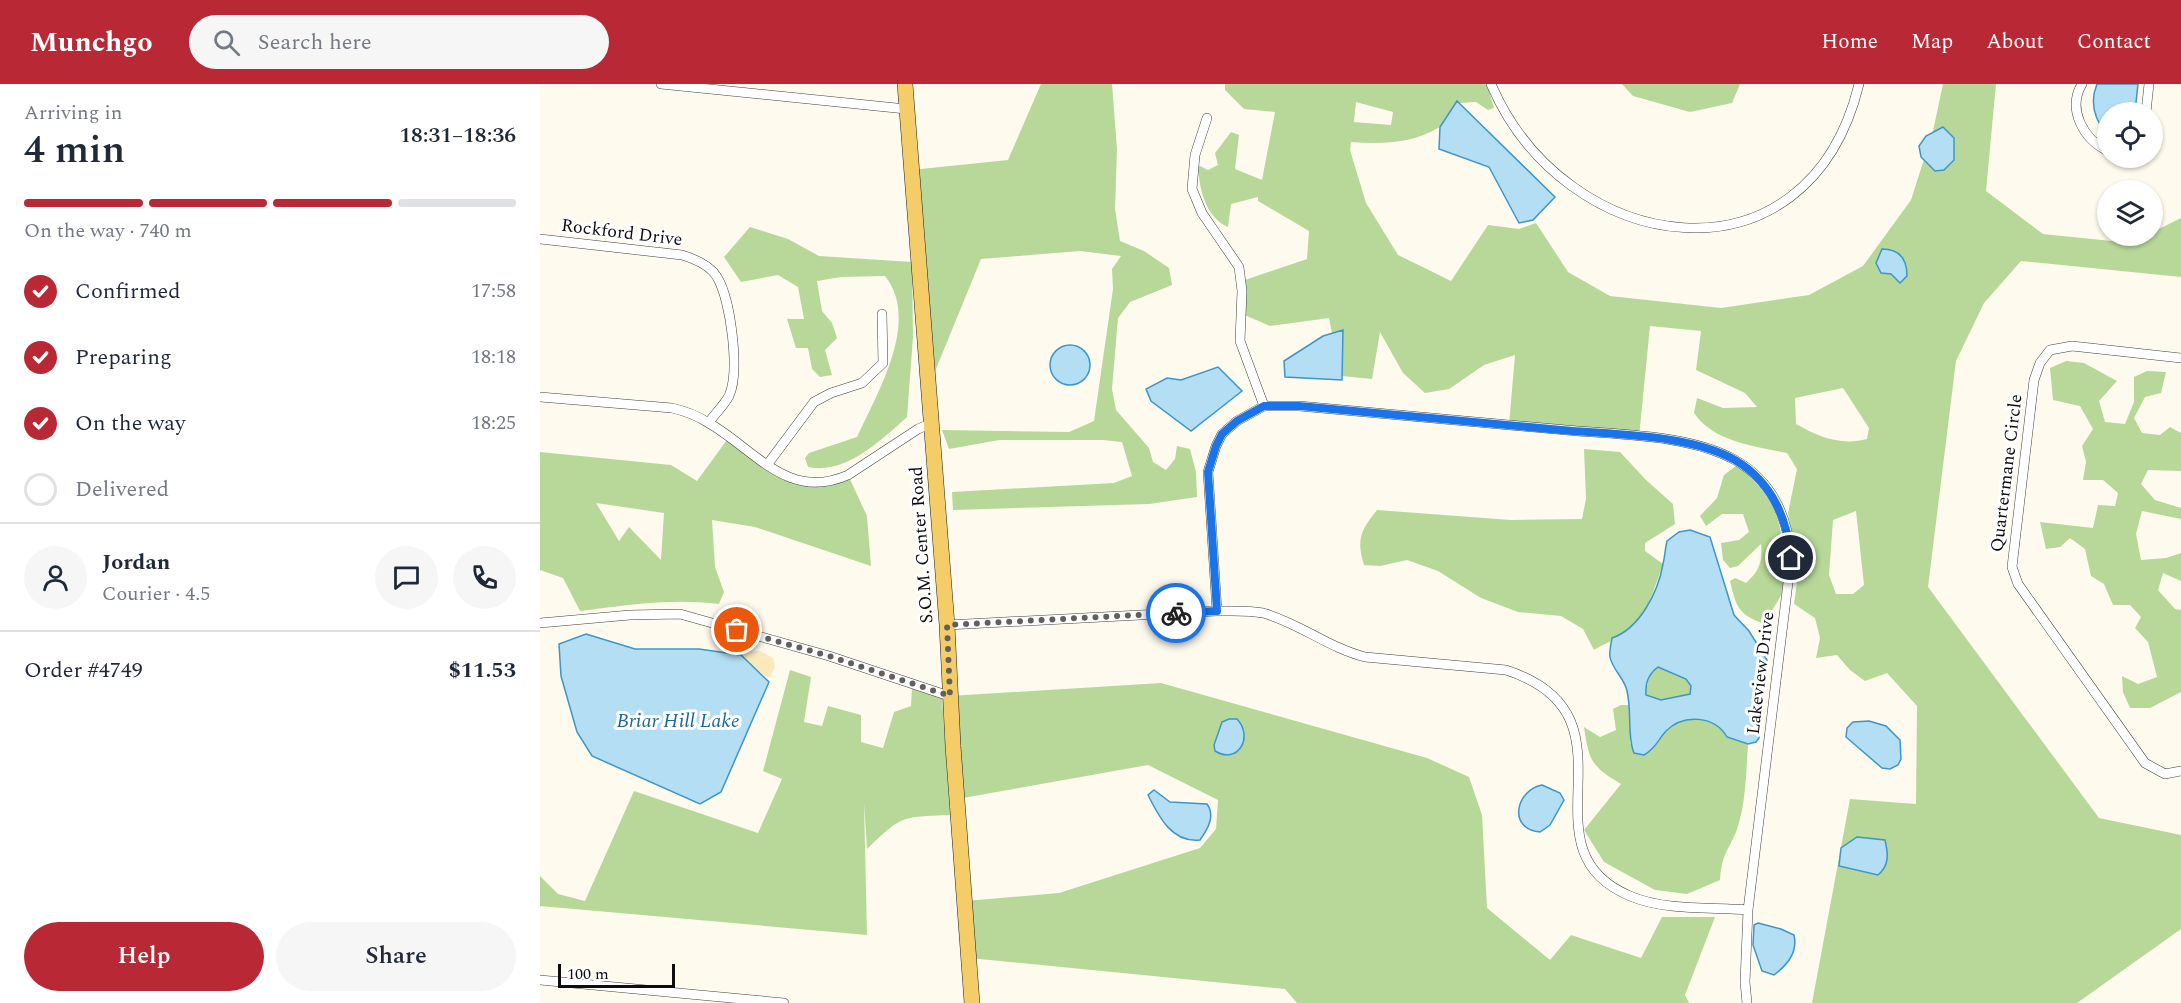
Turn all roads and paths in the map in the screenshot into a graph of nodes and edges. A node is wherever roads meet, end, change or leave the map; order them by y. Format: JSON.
{"nodes":[{"id":1,"x":661,"y":84,"type":"edge"},
{"id":2,"x":905,"y":84,"type":"edge"},
{"id":3,"x":1491,"y":84,"type":"edge"},
{"id":4,"x":1859,"y":84,"type":"edge"},
{"id":5,"x":2082,"y":84,"type":"edge"},
{"id":6,"x":2149,"y":84,"type":"edge"},
{"id":7,"x":2147,"y":102,"type":"edge"},
{"id":8,"x":906,"y":109,"type":"junction"},
{"id":9,"x":1207,"y":118,"type":"dead end"},
{"id":10,"x":2097,"y":145,"type":"edge"},
{"id":11,"x":540,"y":239,"type":"edge"},
{"id":12,"x":882,"y":314,"type":"dead end"},
{"id":13,"x":2181,"y":358,"type":"edge"},
{"id":14,"x":540,"y":397,"type":"edge"},
{"id":15,"x":1264,"y":406,"type":"junction"},
{"id":16,"x":709,"y":422,"type":"junction"},
{"id":17,"x":932,"y":423,"type":"junction"},
{"id":18,"x":767,"y":465,"type":"junction"},
{"id":19,"x":1217,"y":611,"type":"junction"},
{"id":20,"x":540,"y":624,"type":"edge"},
{"id":21,"x":947,"y":625,"type":"junction"},
{"id":22,"x":950,"y":696,"type":"junction"},
{"id":23,"x":2181,"y":771,"type":"edge"},
{"id":24,"x":1748,"y":910,"type":"junction"},
{"id":25,"x":540,"y":980,"type":"edge"},
{"id":26,"x":784,"y":1003,"type":"edge"},
{"id":27,"x":972,"y":1003,"type":"edge"},
{"id":28,"x":1747,"y":1003,"type":"edge"}],
"edges":[{"from":1,"to":8,"type":"street"},
{"from":2,"to":8,"type":"main road","name":"S.O.M. Center Road"},
{"from":3,"to":4,"type":"street"},
{"from":5,"to":10,"type":"street"},
{"from":6,"to":7,"type":"street"},
{"from":8,"to":17,"type":"main road","name":"S.O.M. Center Road"},
{"from":9,"to":15,"type":"street"},
{"from":11,"to":16,"type":"street","name":"Rockford Drive"},
{"from":12,"to":18,"type":"street"},
{"from":13,"to":23,"type":"street","name":"Quartermane Circle"},
{"from":14,"to":16,"type":"street"},
{"from":15,"to":19,"type":"street","name":"Lakeview Drive"},
{"from":15,"to":24,"type":"street","name":"Lakeview Drive"},
{"from":16,"to":18,"type":"street"},
{"from":17,"to":18,"type":"street"},
{"from":17,"to":21,"type":"main road","name":"S.O.M. Center Road"},
{"from":19,"to":21,"type":"street"},
{"from":19,"to":24,"type":"street"},
{"from":20,"to":22,"type":"street"},
{"from":21,"to":22,"type":"main road","name":"S.O.M. Center Road"},
{"from":22,"to":27,"type":"main road","name":"S.O.M. Center Road"},
{"from":24,"to":28,"type":"street","name":"Lakeview Drive"},
{"from":25,"to":26,"type":"street"}]}
